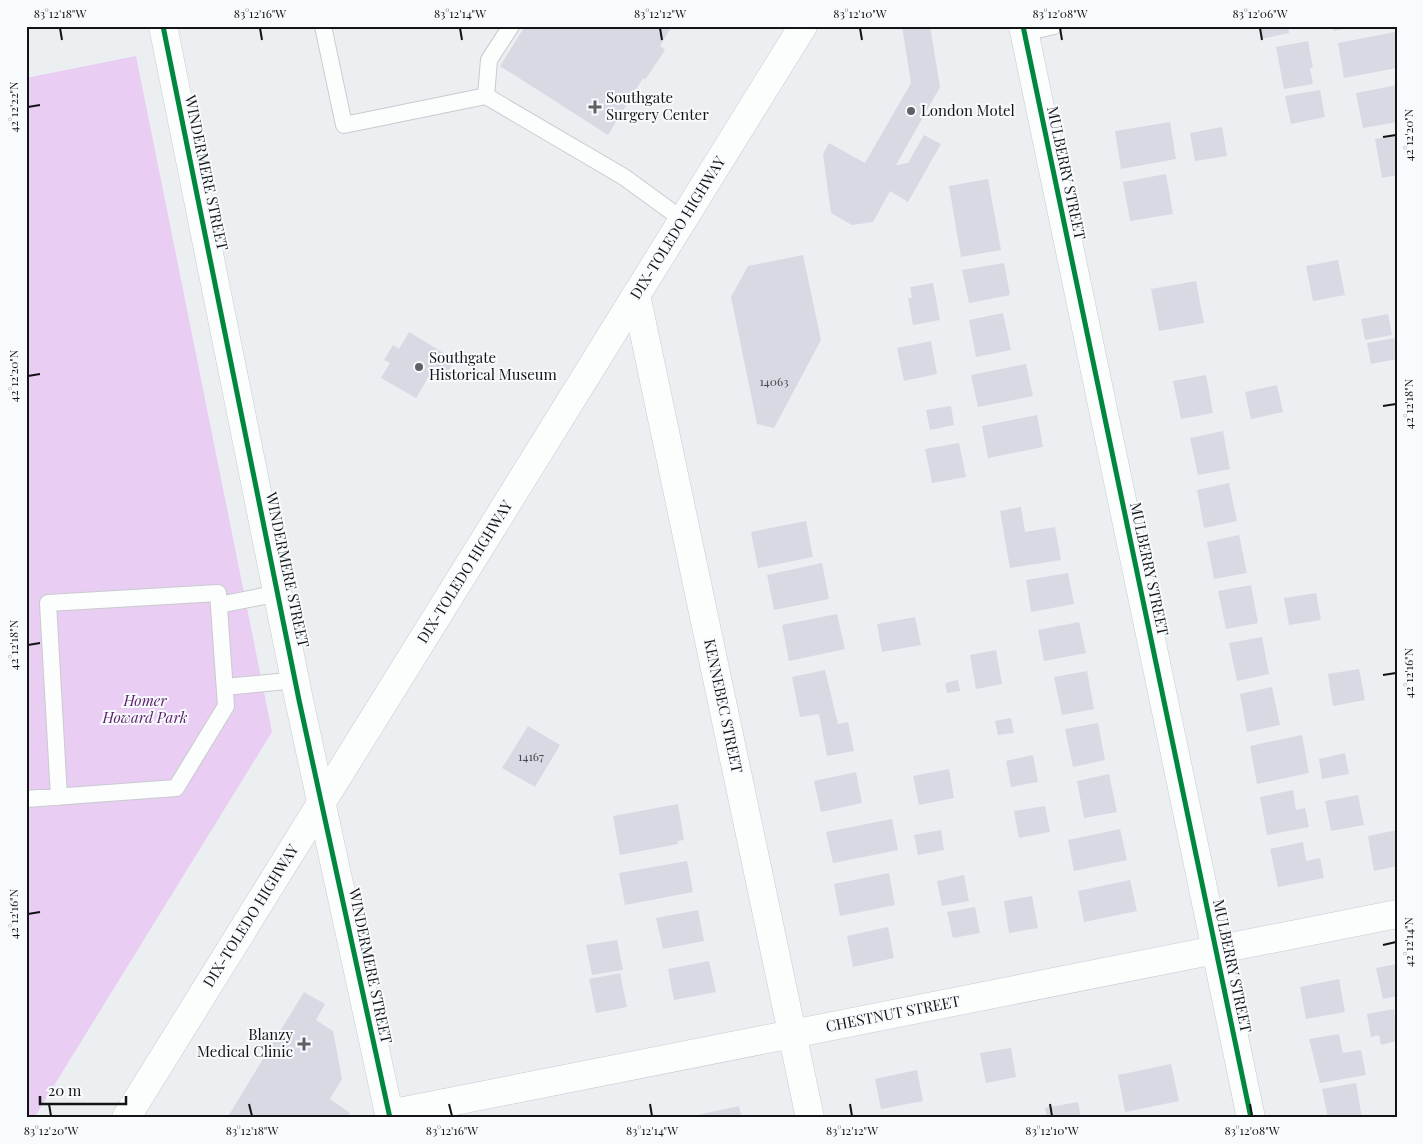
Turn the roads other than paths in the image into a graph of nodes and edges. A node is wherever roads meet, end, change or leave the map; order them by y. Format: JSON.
{"nodes":[{"id":1,"x":163,"y":26,"type":"edge"},
{"id":2,"x":323,"y":26,"type":"edge"},
{"id":3,"x":511,"y":26,"type":"edge"},
{"id":4,"x":803,"y":26,"type":"edge"},
{"id":5,"x":1054,"y":26,"type":"edge"},
{"id":6,"x":1024,"y":29,"type":"edge"},
{"id":7,"x":486,"y":96,"type":"junction"},
{"id":8,"x":683,"y":220,"type":"junction"},
{"id":9,"x":636,"y":295,"type":"junction"},
{"id":10,"x":279,"y":593,"type":"junction"},
{"id":11,"x":219,"y":605,"type":"junction"},
{"id":12,"x":297,"y":680,"type":"junction"},
{"id":13,"x":225,"y":687,"type":"junction"},
{"id":14,"x":59,"y":797,"type":"junction"},
{"id":15,"x":26,"y":799,"type":"edge"},
{"id":16,"x":322,"y":803,"type":"junction"},
{"id":17,"x":1397,"y":914,"type":"edge"},
{"id":18,"x":1216,"y":950,"type":"junction"},
{"id":19,"x":792,"y":1035,"type":"junction"},
{"id":20,"x":389,"y":1116,"type":"edge"},
{"id":21,"x":126,"y":1118,"type":"edge"},
{"id":22,"x":810,"y":1118,"type":"edge"},
{"id":23,"x":1251,"y":1118,"type":"edge"}],
"edges":[{"from":1,"to":10,"type":"street","name":"WINDERMERE STREET"},
{"from":2,"to":7,"type":"lane"},
{"from":3,"to":7,"type":"lane"},
{"from":4,"to":8,"type":"street","name":"DIX-TOLEDO HIGHWAY"},
{"from":5,"to":6,"type":"lane"},
{"from":6,"to":18,"type":"street","name":"MULBERRY STREET"},
{"from":7,"to":8,"type":"lane"},
{"from":8,"to":9,"type":"street","name":"DIX-TOLEDO HIGHWAY"},
{"from":9,"to":16,"type":"street","name":"DIX-TOLEDO HIGHWAY"},
{"from":9,"to":19,"type":"street","name":"KENNEBEC STREET"},
{"from":10,"to":11,"type":"lane"},
{"from":10,"to":12,"type":"street","name":"WINDERMERE STREET"},
{"from":11,"to":13,"type":"lane"},
{"from":11,"to":14,"type":"lane"},
{"from":12,"to":13,"type":"lane"},
{"from":12,"to":16,"type":"street","name":"WINDERMERE STREET"},
{"from":13,"to":14,"type":"lane"},
{"from":14,"to":15,"type":"lane"},
{"from":16,"to":20,"type":"street","name":"WINDERMERE STREET"},
{"from":16,"to":21,"type":"street","name":"DIX-TOLEDO HIGHWAY"},
{"from":17,"to":18,"type":"street","name":"CHESTNUT STREET"},
{"from":18,"to":19,"type":"street","name":"CHESTNUT STREET"},
{"from":18,"to":23,"type":"street","name":"MULBERRY STREET"},
{"from":19,"to":20,"type":"street","name":"CHESTNUT STREET"},
{"from":19,"to":22,"type":"street","name":"KENNEBEC STREET"}]}
